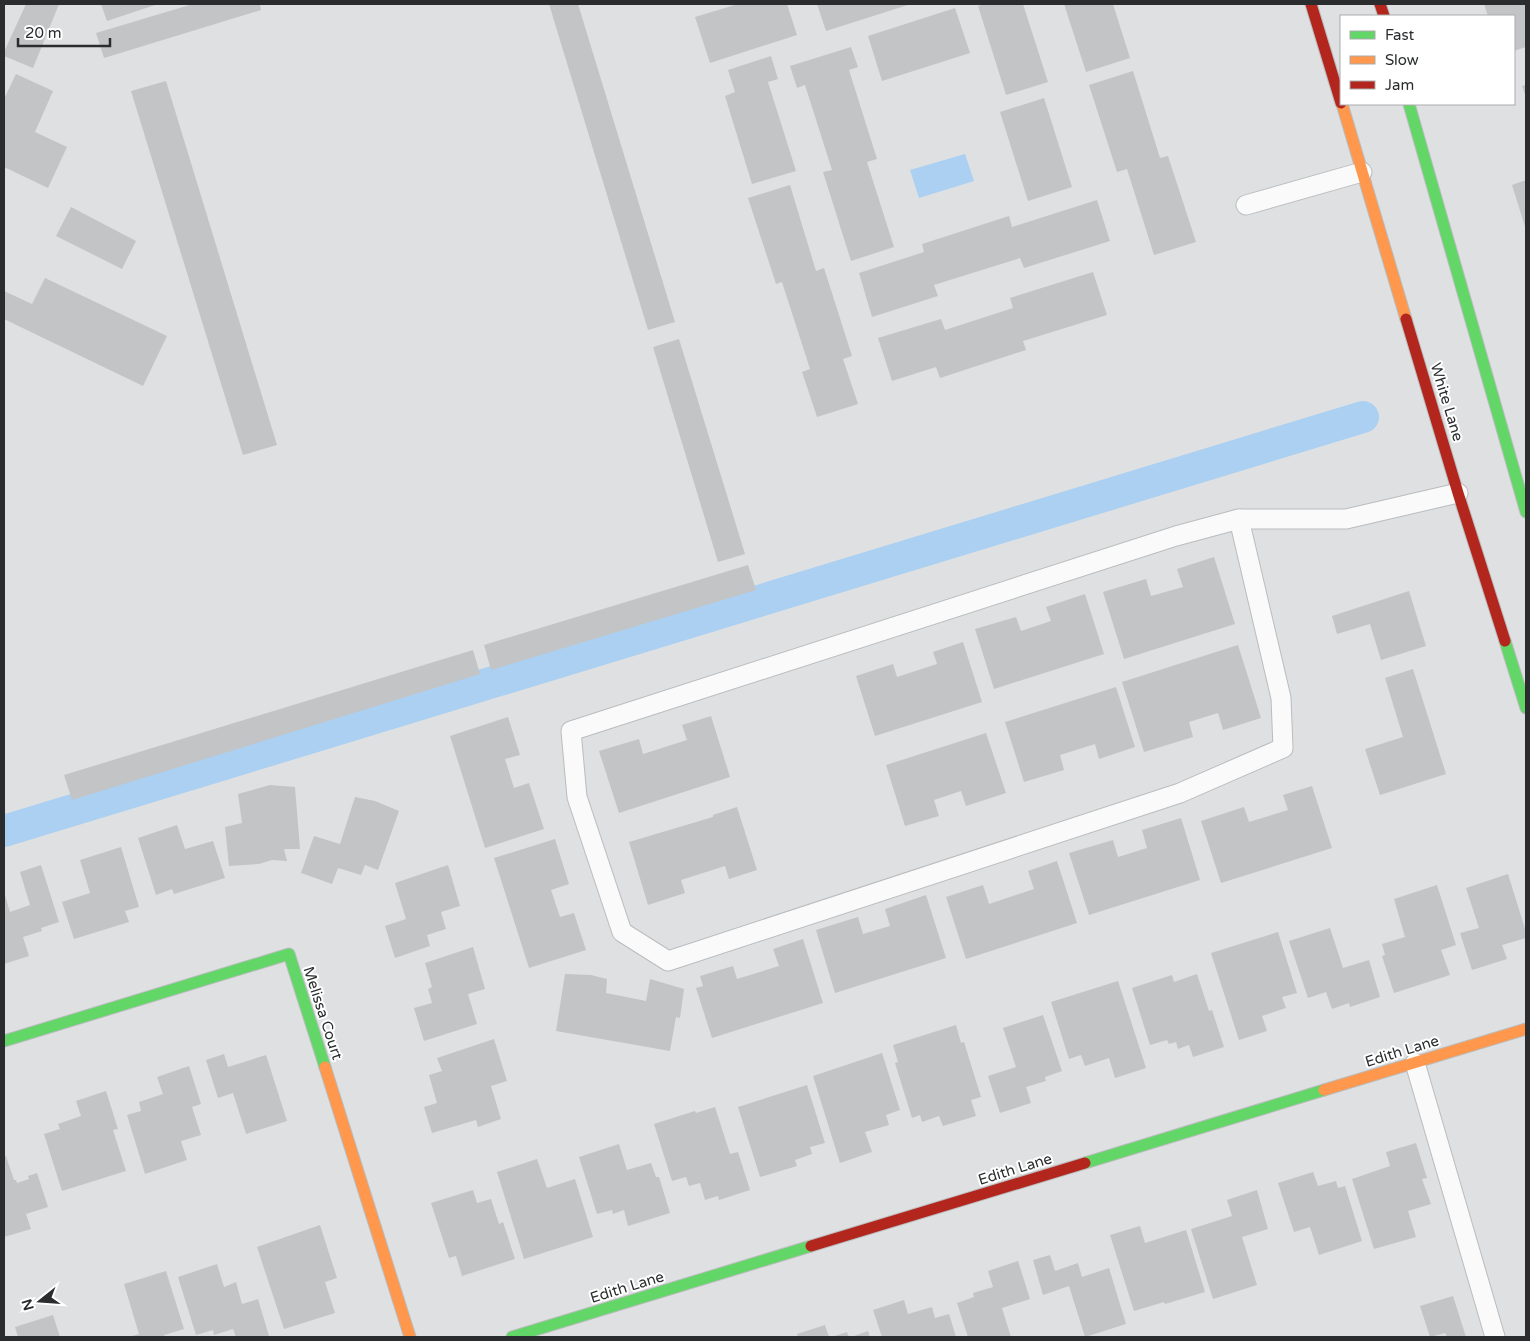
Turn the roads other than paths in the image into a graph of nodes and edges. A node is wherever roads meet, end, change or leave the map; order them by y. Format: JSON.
{"nodes":[{"id":1,"x":1312,"y":4,"type":"edge"},
{"id":2,"x":1340,"y":100,"type":"edge"},
{"id":3,"x":1342,"y":105,"type":"edge"},
{"id":4,"x":1409,"y":105,"type":"edge"},
{"id":5,"x":1362,"y":172,"type":"junction"},
{"id":6,"x":1246,"y":205,"type":"dead end"},
{"id":7,"x":1458,"y":493,"type":"junction"},
{"id":8,"x":1526,"y":512,"type":"edge"},
{"id":9,"x":1239,"y":519,"type":"junction"},
{"id":10,"x":1526,"y":708,"type":"edge"},
{"id":11,"x":1526,"y":1029,"type":"edge"},
{"id":12,"x":4,"y":1041,"type":"edge"},
{"id":13,"x":1415,"y":1063,"type":"junction"},
{"id":14,"x":410,"y":1337,"type":"edge"},
{"id":15,"x":512,"y":1337,"type":"edge"},
{"id":16,"x":1495,"y":1337,"type":"edge"}],
"edges":[{"from":1,"to":2,"type":"street","name":"White Lane"},
{"from":3,"to":5,"type":"street","name":"White Lane"},
{"from":4,"to":8,"type":"street"},
{"from":5,"to":6,"type":"lane"},
{"from":5,"to":7,"type":"street","name":"White Lane"},
{"from":7,"to":9,"type":"lane"},
{"from":7,"to":10,"type":"street","name":"White Lane"},
{"from":9,"to":9,"type":"lane"},
{"from":11,"to":13,"type":"street","name":"Edith Lane"},
{"from":12,"to":14,"type":"street","name":"Melissa Court"},
{"from":13,"to":15,"type":"street","name":"Edith Lane"},
{"from":13,"to":16,"type":"lane"}]}
